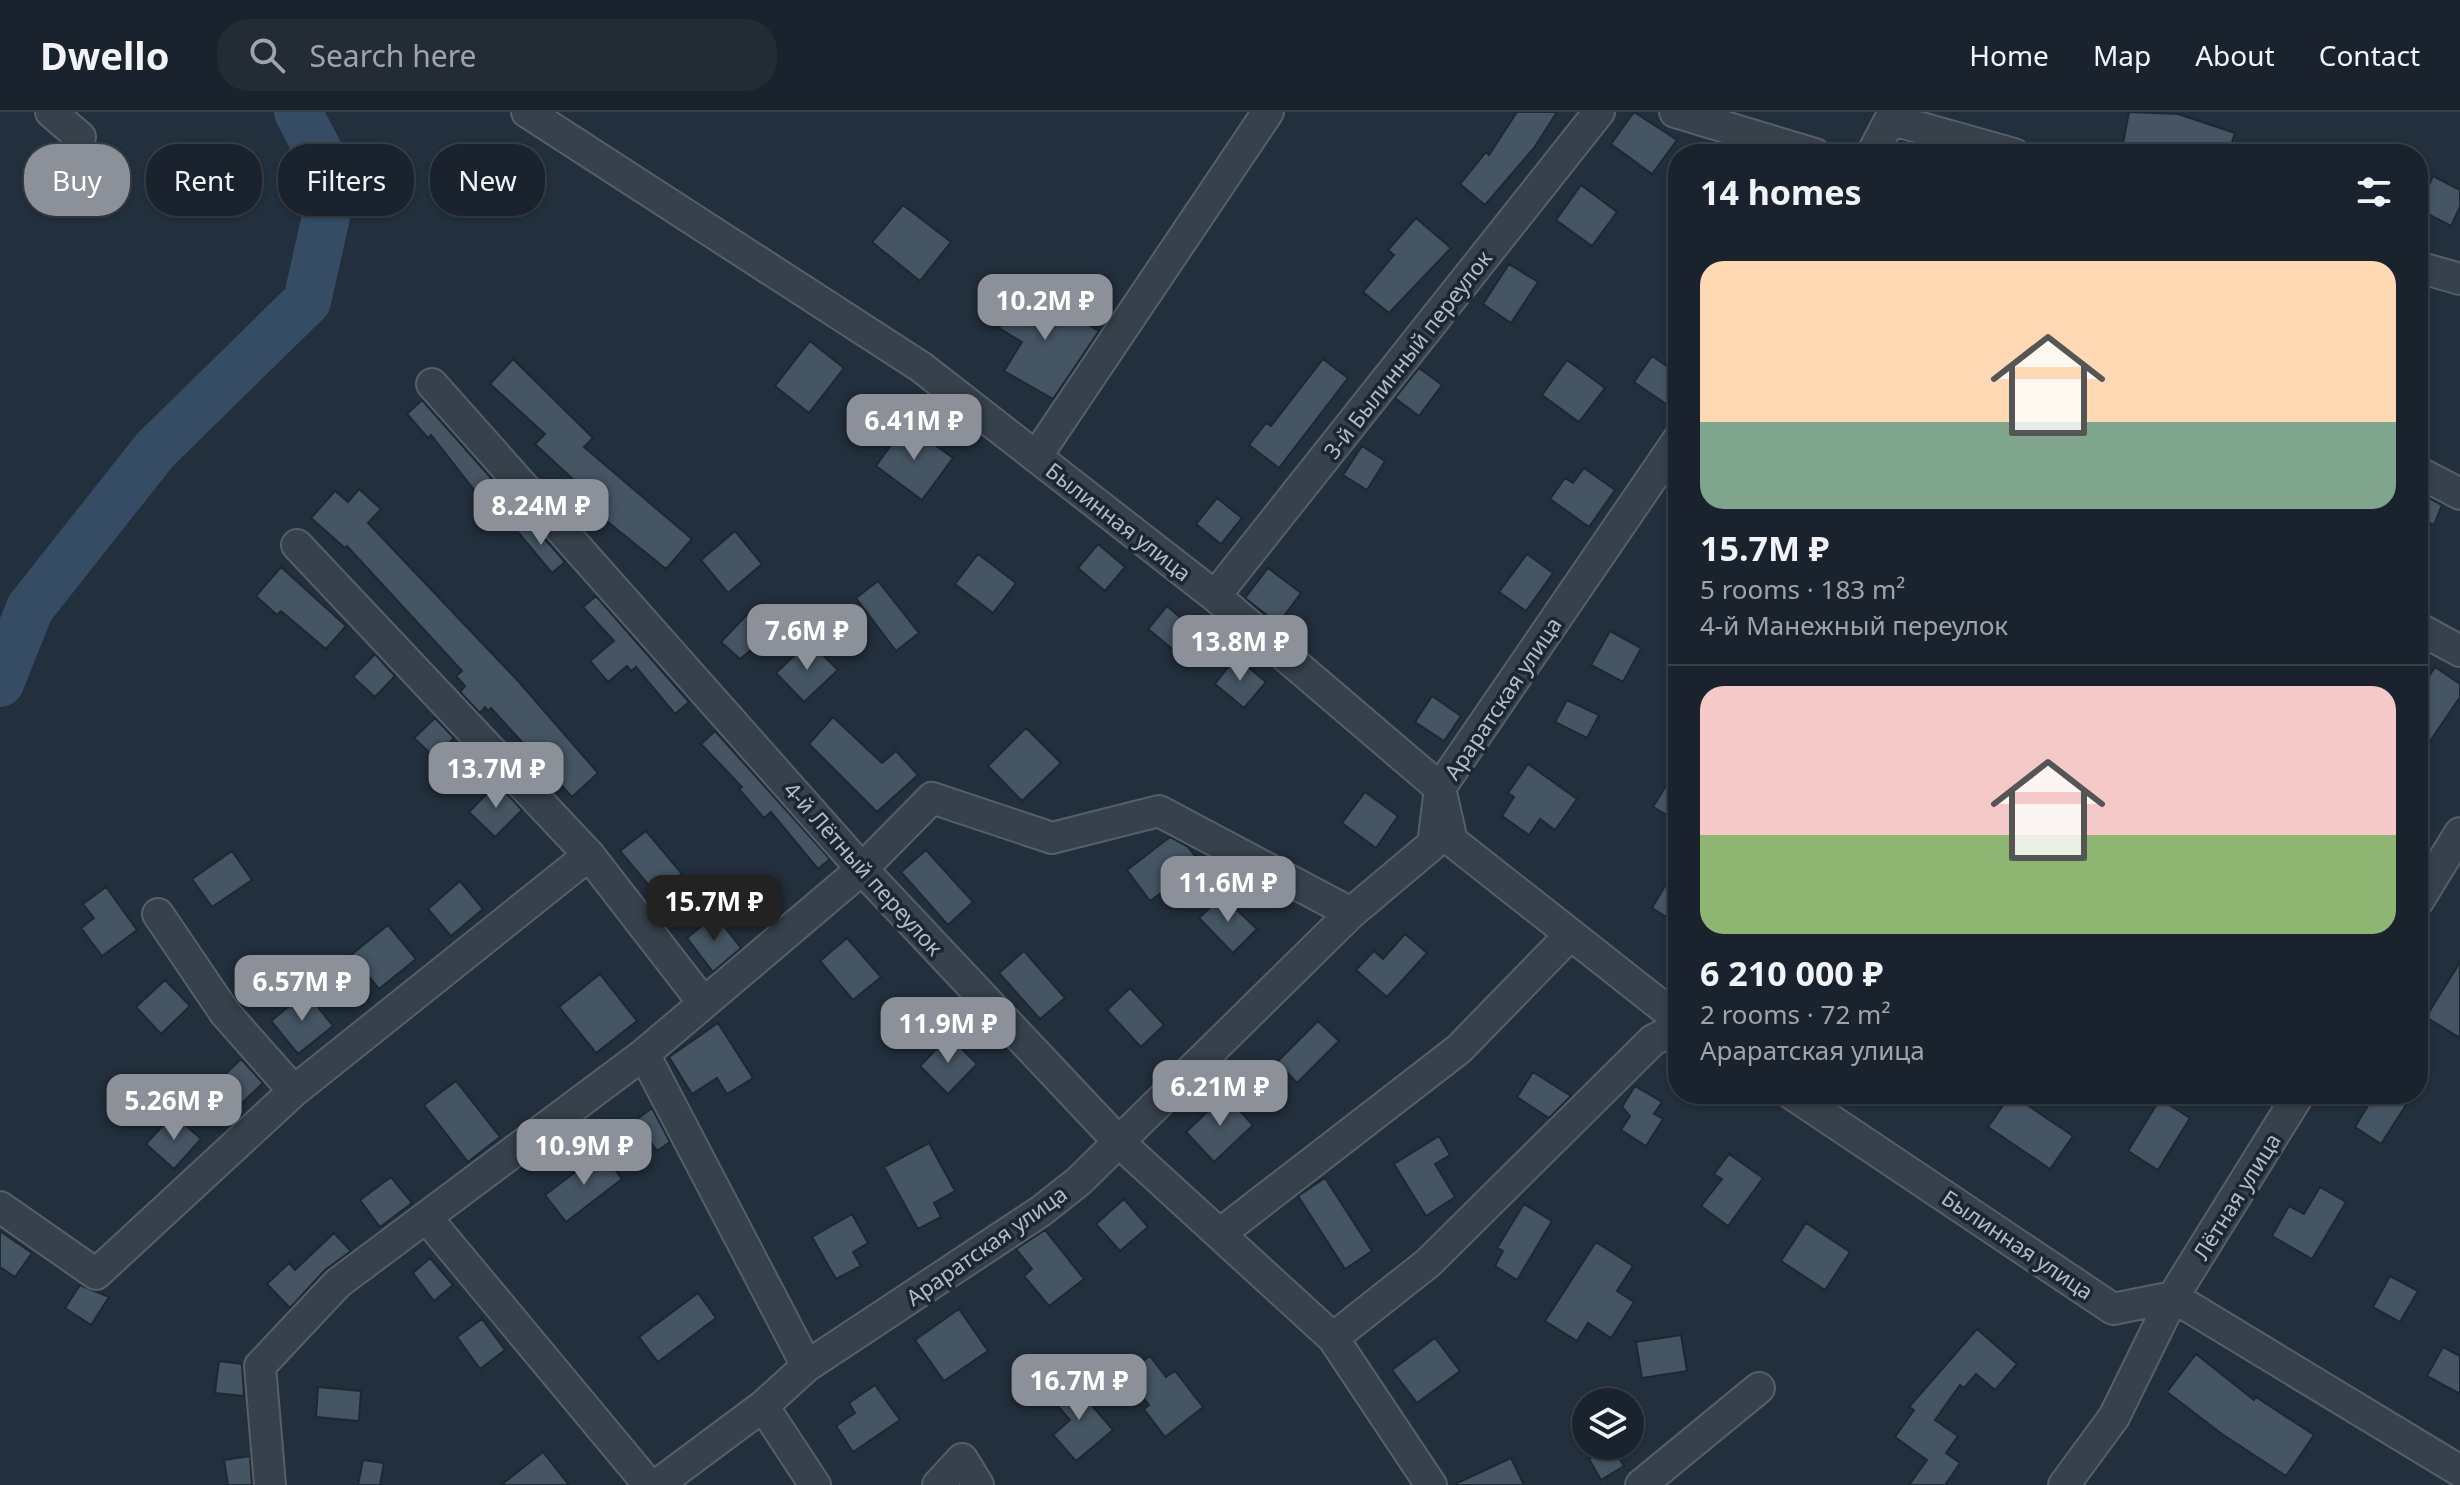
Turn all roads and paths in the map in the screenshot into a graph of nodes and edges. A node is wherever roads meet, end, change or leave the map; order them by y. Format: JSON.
{"nodes":[{"id":1,"x":51,"y":112,"type":"edge"},
{"id":2,"x":527,"y":112,"type":"edge"},
{"id":3,"x":1268,"y":112,"type":"edge"},
{"id":4,"x":1599,"y":112,"type":"edge"},
{"id":5,"x":1675,"y":112,"type":"edge"},
{"id":6,"x":1893,"y":116,"type":"edge"},
{"id":7,"x":80,"y":137,"type":"dead end"},
{"id":8,"x":1782,"y":144,"type":"edge"},
{"id":9,"x":1878,"y":144,"type":"edge"},
{"id":10,"x":1982,"y":144,"type":"edge"},
{"id":11,"x":2428,"y":270,"type":"edge"},
{"id":12,"x":2460,"y":279,"type":"edge"},
{"id":13,"x":432,"y":384,"type":"dead end"},
{"id":14,"x":1668,"y":455,"type":"edge"},
{"id":15,"x":1036,"y":457,"type":"junction"},
{"id":16,"x":2428,"y":477,"type":"edge"},
{"id":17,"x":2460,"y":494,"type":"edge"},
{"id":18,"x":297,"y":545,"type":"dead end"},
{"id":19,"x":1215,"y":596,"type":"junction"},
{"id":20,"x":2428,"y":633,"type":"edge"},
{"id":21,"x":2460,"y":651,"type":"edge"},
{"id":22,"x":1440,"y":788,"type":"junction"},
{"id":23,"x":2460,"y":833,"type":"edge"},
{"id":24,"x":589,"y":855,"type":"junction"},
{"id":25,"x":862,"y":869,"type":"junction"},
{"id":26,"x":2428,"y":885,"type":"edge"},
{"id":27,"x":1351,"y":913,"type":"junction"},
{"id":28,"x":158,"y":914,"type":"dead end"},
{"id":29,"x":1570,"y":935,"type":"junction"},
{"id":30,"x":702,"y":1001,"type":"junction"},
{"id":31,"x":1668,"y":1011,"type":"edge"},
{"id":32,"x":1668,"y":1033,"type":"edge"},
{"id":33,"x":644,"y":1054,"type":"junction"},
{"id":34,"x":294,"y":1091,"type":"junction"},
{"id":35,"x":1807,"y":1104,"type":"edge"},
{"id":36,"x":2293,"y":1104,"type":"edge"},
{"id":37,"x":1120,"y":1143,"type":"junction"},
{"id":38,"x":0,"y":1207,"type":"edge"},
{"id":39,"x":426,"y":1217,"type":"junction"},
{"id":40,"x":1221,"y":1233,"type":"junction"},
{"id":41,"x":2173,"y":1297,"type":"junction"},
{"id":42,"x":1333,"y":1338,"type":"junction"},
{"id":43,"x":807,"y":1366,"type":"junction"},
{"id":44,"x":1759,"y":1388,"type":"dead end"},
{"id":45,"x":763,"y":1406,"type":"junction"},
{"id":46,"x":2460,"y":1471,"type":"edge"},
{"id":47,"x":270,"y":1485,"type":"edge"},
{"id":48,"x":649,"y":1485,"type":"edge"},
{"id":49,"x":657,"y":1485,"type":"edge"},
{"id":50,"x":815,"y":1485,"type":"edge"},
{"id":51,"x":938,"y":1485,"type":"edge"},
{"id":52,"x":978,"y":1485,"type":"edge"},
{"id":53,"x":1431,"y":1485,"type":"edge"},
{"id":54,"x":1641,"y":1485,"type":"edge"},
{"id":55,"x":2064,"y":1485,"type":"edge"}],
"edges":[{"from":1,"to":7,"type":"street"},
{"from":2,"to":15,"type":"street","name":"Былинная улица"},
{"from":3,"to":15,"type":"street"},
{"from":4,"to":19,"type":"street","name":"3-й Былинный переулок"},
{"from":5,"to":8,"type":"street"},
{"from":6,"to":9,"type":"street"},
{"from":6,"to":10,"type":"street"},
{"from":11,"to":12,"type":"street"},
{"from":13,"to":25,"type":"street","name":"4-й Лётный переулок"},
{"from":14,"to":22,"type":"street","name":"Араратская улица"},
{"from":15,"to":19,"type":"street","name":"Былинная улица"},
{"from":16,"to":17,"type":"street"},
{"from":18,"to":24,"type":"street"},
{"from":19,"to":22,"type":"street","name":"Былинная улица"},
{"from":20,"to":21,"type":"street"},
{"from":22,"to":27,"type":"street","name":"Араратская улица"},
{"from":22,"to":29,"type":"street"},
{"from":23,"to":26,"type":"street"},
{"from":24,"to":30,"type":"street"},
{"from":24,"to":34,"type":"street"},
{"from":25,"to":27,"type":"street"},
{"from":25,"to":30,"type":"street"},
{"from":25,"to":37,"type":"street","name":"4-й Лётный переулок"},
{"from":27,"to":37,"type":"street","name":"Араратская улица"},
{"from":28,"to":34,"type":"street"},
{"from":29,"to":31,"type":"street"},
{"from":29,"to":40,"type":"street"},
{"from":30,"to":33,"type":"street"},
{"from":32,"to":42,"type":"street"},
{"from":33,"to":39,"type":"street"},
{"from":33,"to":43,"type":"street"},
{"from":34,"to":38,"type":"street"},
{"from":35,"to":41,"type":"street","name":"Былинная улица"},
{"from":36,"to":41,"type":"street","name":"Лётная улица"},
{"from":37,"to":40,"type":"street","name":"4-й Лётный переулок"},
{"from":37,"to":43,"type":"street","name":"Араратская улица"},
{"from":39,"to":47,"type":"street"},
{"from":39,"to":48,"type":"street"},
{"from":40,"to":42,"type":"street","name":"4-й Лётный переулок"},
{"from":41,"to":46,"type":"street"},
{"from":41,"to":55,"type":"street","name":"Лётная улица"},
{"from":42,"to":53,"type":"street","name":"4-й Лётный переулок"},
{"from":43,"to":45,"type":"street","name":"Араратская улица"},
{"from":44,"to":54,"type":"street"},
{"from":45,"to":49,"type":"street","name":"Араратская улица"},
{"from":45,"to":50,"type":"street"},
{"from":51,"to":52,"type":"street"}]}
